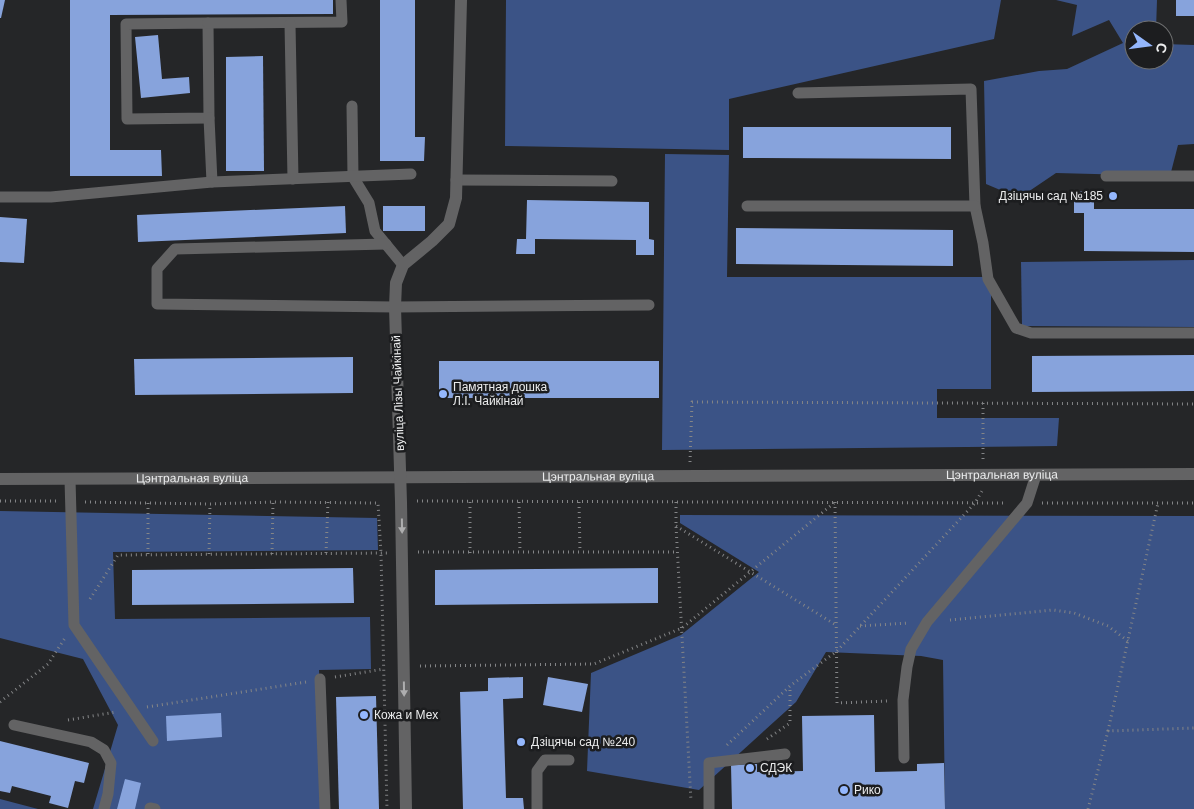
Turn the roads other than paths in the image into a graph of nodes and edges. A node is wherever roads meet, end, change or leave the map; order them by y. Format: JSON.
{"nodes":[{"id":1,"x":341,"y":0,"type":"edge"},
{"id":2,"x":461,"y":0,"type":"edge"},
{"id":3,"x":208,"y":24,"type":"junction"},
{"id":4,"x":290,"y":24,"type":"junction"},
{"id":5,"x":798,"y":93,"type":"dead end"},
{"id":6,"x":352,"y":106,"type":"dead end"},
{"id":7,"x":209,"y":118,"type":"junction"},
{"id":8,"x":411,"y":174,"type":"dead end"},
{"id":9,"x":353,"y":176,"type":"junction"},
{"id":10,"x":1106,"y":176,"type":"dead end"},
{"id":11,"x":1194,"y":176,"type":"edge"},
{"id":12,"x":293,"y":179,"type":"junction"},
{"id":13,"x":456,"y":180,"type":"junction"},
{"id":14,"x":612,"y":181,"type":"dead end"},
{"id":15,"x":212,"y":182,"type":"junction"},
{"id":16,"x":0,"y":197,"type":"edge"},
{"id":17,"x":747,"y":206,"type":"dead end"},
{"id":18,"x":975,"y":206,"type":"junction"},
{"id":19,"x":386,"y":244,"type":"junction"},
{"id":20,"x":402,"y":265,"type":"junction"},
{"id":21,"x":650,"y":305,"type":"dead end"},
{"id":22,"x":395,"y":307,"type":"junction"},
{"id":23,"x":1194,"y":333,"type":"edge"},
{"id":24,"x":1194,"y":474,"type":"edge"},
{"id":25,"x":1036,"y":475,"type":"junction"},
{"id":26,"x":400,"y":477,"type":"junction"},
{"id":27,"x":70,"y":478,"type":"junction"},
{"id":28,"x":0,"y":479,"type":"edge"},
{"id":29,"x":320,"y":679,"type":"road end"},
{"id":30,"x":14,"y":725,"type":"dead end"},
{"id":31,"x":153,"y":741,"type":"dead end"},
{"id":32,"x":785,"y":754,"type":"dead end"},
{"id":33,"x":904,"y":758,"type":"dead end"},
{"id":34,"x":569,"y":760,"type":"dead end"},
{"id":35,"x":104,"y":809,"type":"edge"},
{"id":36,"x":150,"y":809,"type":"edge"},
{"id":37,"x":155,"y":809,"type":"edge"},
{"id":38,"x":325,"y":809,"type":"edge"},
{"id":39,"x":406,"y":809,"type":"edge"},
{"id":40,"x":537,"y":809,"type":"edge"},
{"id":41,"x":709,"y":809,"type":"edge"}],
"edges":[{"from":1,"to":4,"type":"lane"},
{"from":2,"to":13,"type":"street"},
{"from":3,"to":4,"type":"lane"},
{"from":3,"to":7,"type":"lane"},
{"from":3,"to":7,"type":"lane"},
{"from":4,"to":12,"type":"lane"},
{"from":5,"to":18,"type":"lane"},
{"from":6,"to":9,"type":"lane"},
{"from":7,"to":15,"type":"lane"},
{"from":8,"to":9,"type":"lane"},
{"from":9,"to":12,"type":"lane"},
{"from":9,"to":19,"type":"lane"},
{"from":10,"to":11,"type":"lane"},
{"from":12,"to":15,"type":"lane"},
{"from":13,"to":14,"type":"lane"},
{"from":13,"to":20,"type":"street"},
{"from":15,"to":16,"type":"lane"},
{"from":17,"to":18,"type":"lane"},
{"from":18,"to":23,"type":"lane"},
{"from":19,"to":20,"type":"lane"},
{"from":19,"to":22,"type":"lane"},
{"from":20,"to":22,"type":"street","name":"вуліца Лізы Чайкінай"},
{"from":21,"to":22,"type":"lane"},
{"from":22,"to":26,"type":"street","name":"вуліца Лізы Чайкінай"},
{"from":24,"to":25,"type":"street","name":"Цэнтральная вуліца"},
{"from":25,"to":26,"type":"street","name":"Цэнтральная вуліца"},
{"from":25,"to":33,"type":"lane"},
{"from":26,"to":27,"type":"street","name":"Цэнтральная вуліца"},
{"from":26,"to":39,"type":"street","name":"вуліца Лізы Чайкінай","one_way":true},
{"from":27,"to":28,"type":"street","name":"Цэнтральная вуліца"},
{"from":27,"to":31,"type":"lane"},
{"from":29,"to":38,"type":"lane"},
{"from":30,"to":35,"type":"lane"},
{"from":32,"to":41,"type":"lane"},
{"from":34,"to":40,"type":"lane"},
{"from":36,"to":37,"type":"lane"}]}
